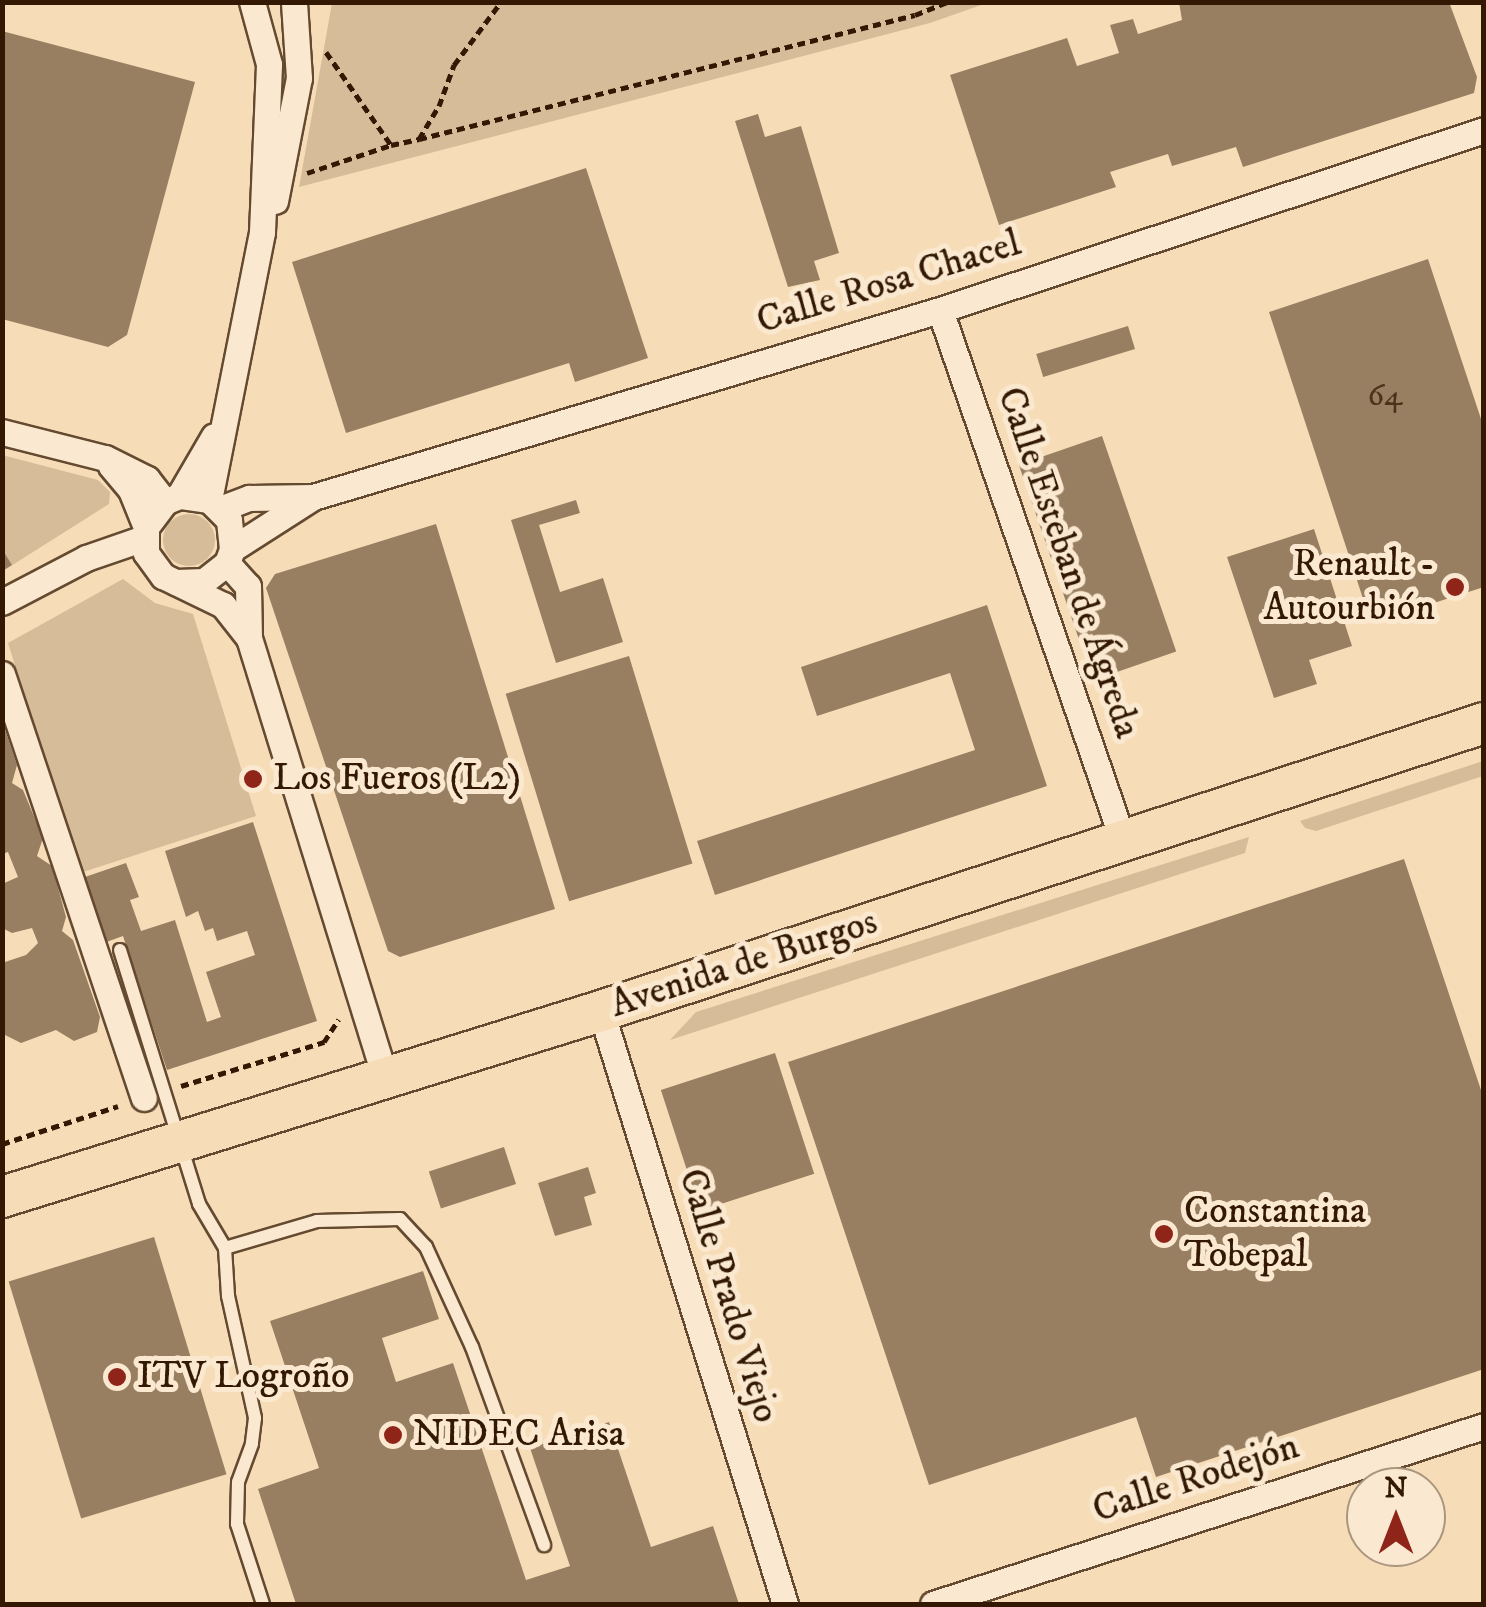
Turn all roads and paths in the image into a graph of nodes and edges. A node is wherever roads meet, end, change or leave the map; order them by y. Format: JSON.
{"nodes":[{"id":1,"x":252,"y":2,"type":"edge"},
{"id":2,"x":500,"y":2,"type":"edge"},
{"id":3,"x":946,"y":2,"type":"edge"},
{"id":4,"x":294,"y":5,"type":"edge"},
{"id":5,"x":1484,"y":130,"type":"edge"},
{"id":6,"x":419,"y":139,"type":"junction"},
{"id":7,"x":392,"y":144,"type":"junction"},
{"id":8,"x":281,"y":182,"type":"junction"},
{"id":9,"x":262,"y":232,"type":"junction"},
{"id":10,"x":940,"y":310,"type":"junction"},
{"id":11,"x":224,"y":419,"type":"junction"},
{"id":12,"x":2,"y":432,"type":"edge"},
{"id":13,"x":105,"y":458,"type":"junction"},
{"id":14,"x":314,"y":496,"type":"junction"},
{"id":15,"x":172,"y":499,"type":"junction"},
{"id":16,"x":214,"y":504,"type":"junction"},
{"id":17,"x":145,"y":533,"type":"junction"},
{"id":18,"x":229,"y":556,"type":"junction"},
{"id":19,"x":176,"y":582,"type":"junction"},
{"id":20,"x":2,"y":602,"type":"edge"},
{"id":21,"x":249,"y":638,"type":"junction"},
{"id":22,"x":2,"y":674,"type":"edge"},
{"id":23,"x":1484,"y":723,"type":"edge"},
{"id":24,"x":1122,"y":841,"type":"junction"},
{"id":25,"x":120,"y":950,"type":"dead end"},
{"id":26,"x":600,"y":1011,"type":"junction"},
{"id":27,"x":364,"y":1012,"type":"junction"},
{"id":28,"x":385,"y":1077,"type":"junction"},
{"id":29,"x":155,"y":1094,"type":"junction"},
{"id":30,"x":182,"y":1140,"type":"junction"},
{"id":31,"x":2,"y":1144,"type":"edge"},
{"id":32,"x":2,"y":1196,"type":"edge"},
{"id":33,"x":225,"y":1248,"type":"junction"},
{"id":34,"x":1484,"y":1426,"type":"edge"},
{"id":35,"x":544,"y":1545,"type":"dead end"},
{"id":36,"x":263,"y":1604,"type":"edge"},
{"id":37,"x":784,"y":1604,"type":"edge"},
{"id":38,"x":932,"y":1604,"type":"edge"}],
"edges":[{"from":1,"to":9,"type":"street"},
{"from":2,"to":6,"type":"path"},
{"from":3,"to":6,"type":"path"},
{"from":4,"to":7,"type":"path"},
{"from":4,"to":8,"type":"street"},
{"from":5,"to":10,"type":"street","name":"Calle Rosa Chacel"},
{"from":6,"to":7,"type":"path"},
{"from":7,"to":8,"type":"path"},
{"from":8,"to":9,"type":"street"},
{"from":9,"to":11,"type":"street"},
{"from":10,"to":14,"type":"street","name":"Calle Rosa Chacel"},
{"from":10,"to":24,"type":"street","name":"Calle Esteban de Ágreda"},
{"from":11,"to":15,"type":"street"},
{"from":11,"to":16,"type":"street"},
{"from":12,"to":13,"type":"street"},
{"from":13,"to":15,"type":"street"},
{"from":13,"to":17,"type":"street"},
{"from":14,"to":16,"type":"street","name":"Calle Rosa Chacel"},
{"from":14,"to":18,"type":"street","name":"Calle Rosa Chacel"},
{"from":15,"to":16,"type":"street"},
{"from":15,"to":17,"type":"street"},
{"from":16,"to":18,"type":"street"},
{"from":17,"to":19,"type":"street"},
{"from":17,"to":20,"type":"street"},
{"from":18,"to":19,"type":"street"},
{"from":18,"to":21,"type":"street"},
{"from":19,"to":21,"type":"street"},
{"from":21,"to":27,"type":"street"},
{"from":22,"to":29,"type":"street"},
{"from":23,"to":24,"type":"main road","name":"Avenida de Burgos"},
{"from":24,"to":26,"type":"main road","name":"Avenida de Burgos"},
{"from":25,"to":29,"type":"lane"},
{"from":26,"to":28,"type":"main road","name":"Avenida de Burgos"},
{"from":26,"to":37,"type":"street","name":"Calle Prado Viejo"},
{"from":27,"to":28,"type":"street"},
{"from":27,"to":29,"type":"path"},
{"from":28,"to":30,"type":"main road","name":"Avenida de Burgos"},
{"from":29,"to":30,"type":"lane"},
{"from":29,"to":31,"type":"path"},
{"from":30,"to":32,"type":"main road","name":"Avenida de Burgos"},
{"from":30,"to":33,"type":"lane"},
{"from":33,"to":35,"type":"lane"},
{"from":33,"to":36,"type":"lane"},
{"from":34,"to":38,"type":"street","name":"Calle Rodejón"}]}
